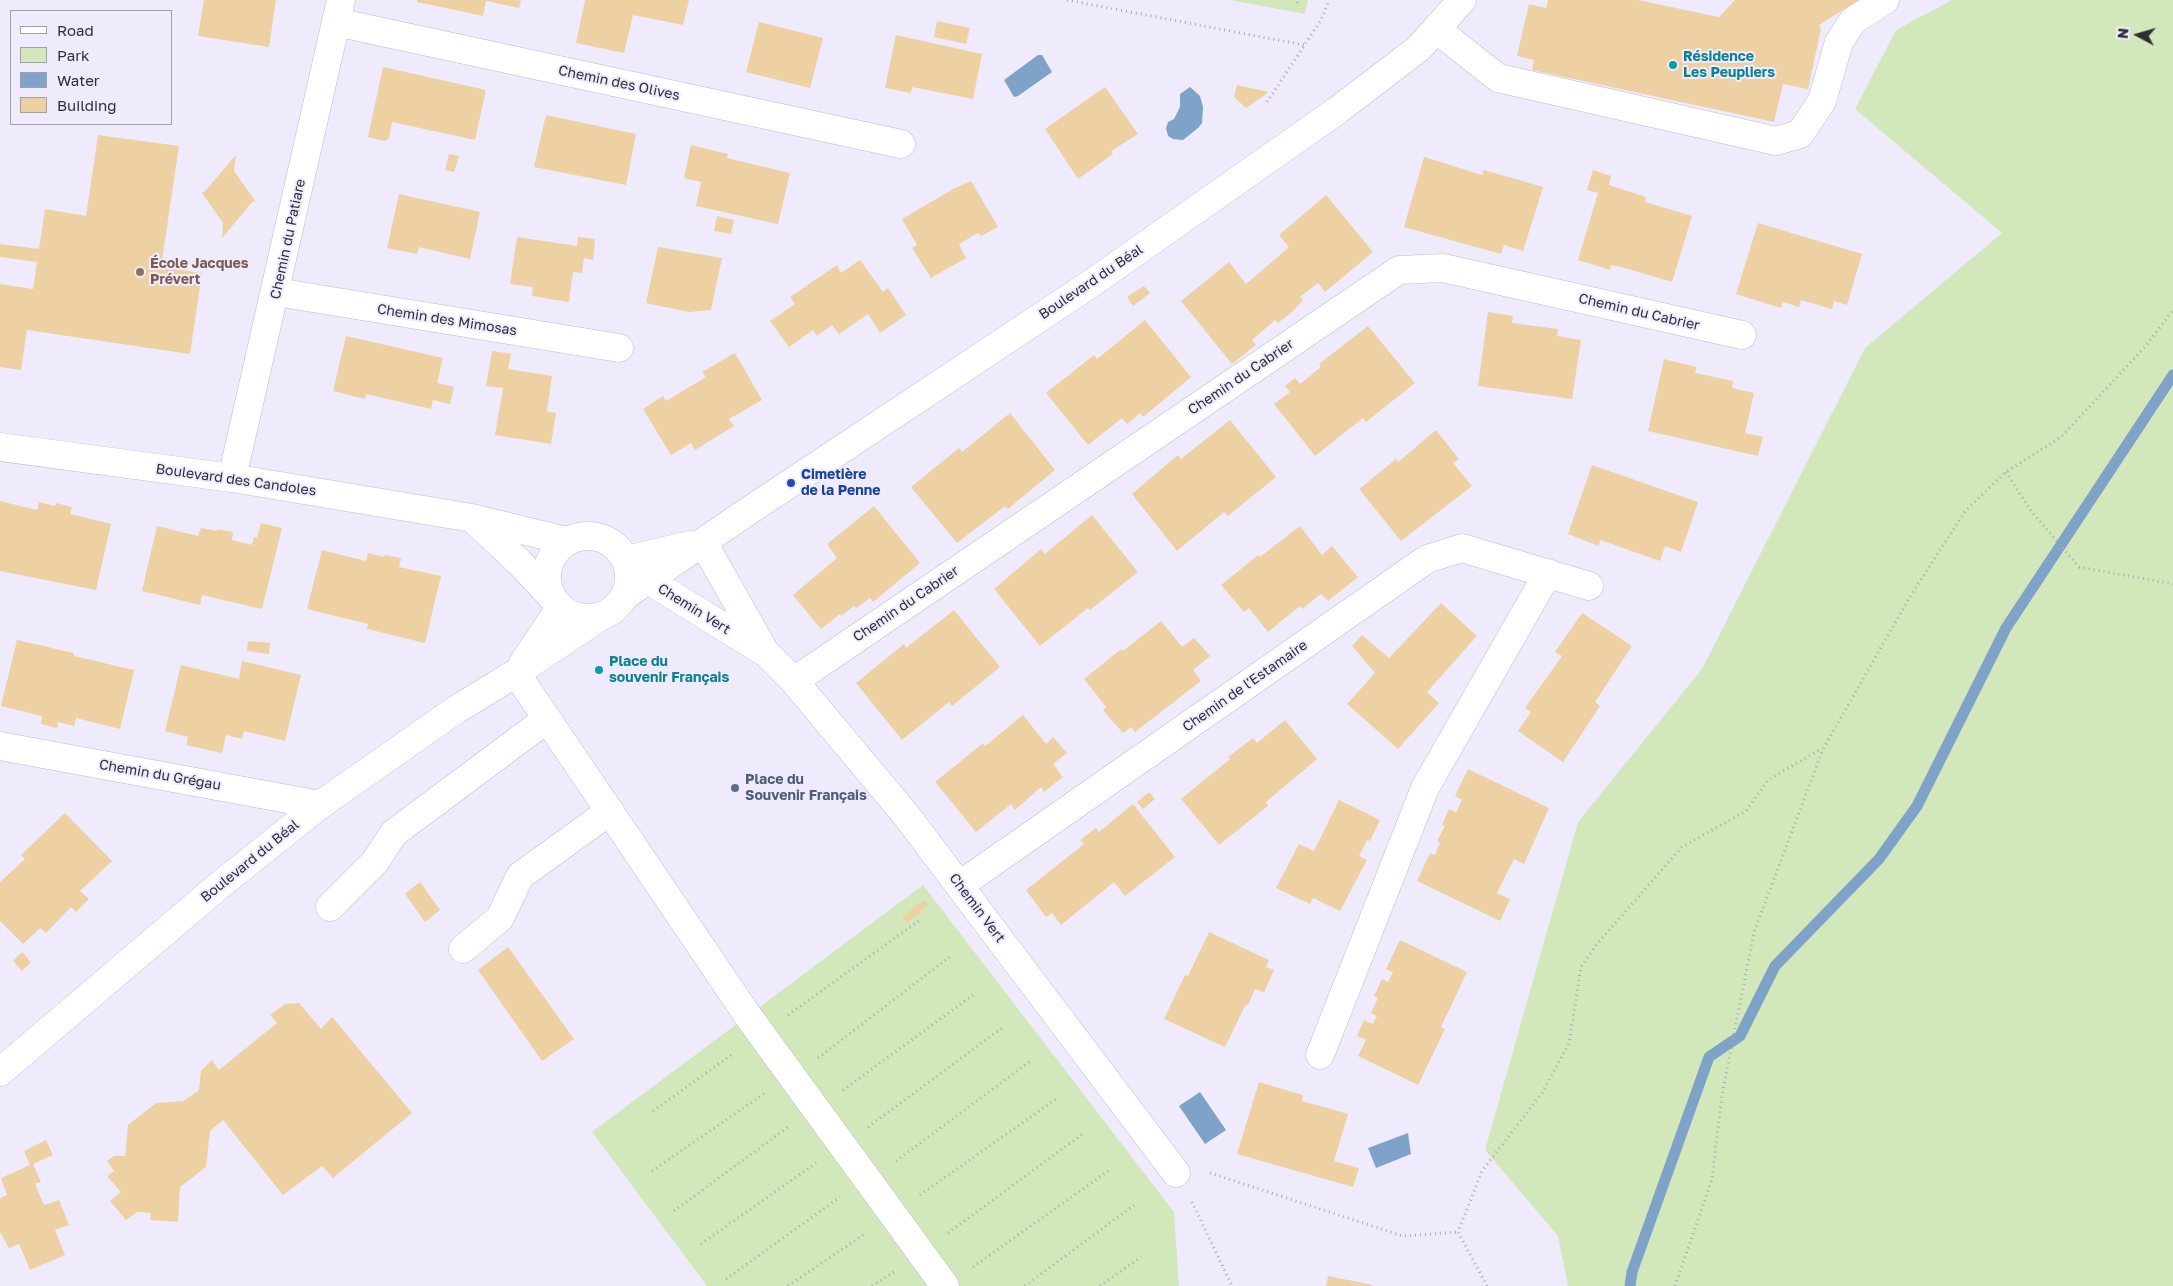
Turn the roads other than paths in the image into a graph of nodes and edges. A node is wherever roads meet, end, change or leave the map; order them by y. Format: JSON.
{"nodes":[{"id":1,"x":1462,"y":0,"type":"edge"},
{"id":2,"x":1885,"y":0,"type":"edge"},
{"id":3,"x":338,"y":11,"type":"edge"},
{"id":4,"x":1436,"y":29,"type":"junction"},
{"id":5,"x":901,"y":144,"type":"dead end"},
{"id":6,"x":276,"y":292,"type":"junction"},
{"id":7,"x":1742,"y":335,"type":"dead end"},
{"id":8,"x":619,"y":348,"type":"dead end"},
{"id":9,"x":0,"y":446,"type":"edge"},
{"id":10,"x":232,"y":478,"type":"junction"},
{"id":11,"x":472,"y":518,"type":"junction"},
{"id":12,"x":567,"y":541,"type":"junction"},
{"id":13,"x":703,"y":542,"type":"junction"},
{"id":14,"x":626,"y":560,"type":"junction"},
{"id":15,"x":1548,"y":573,"type":"junction"},
{"id":16,"x":648,"y":580,"type":"junction"},
{"id":17,"x":1590,"y":586,"type":"dead end"},
{"id":18,"x":626,"y":595,"type":"junction"},
{"id":19,"x":555,"y":602,"type":"junction"},
{"id":20,"x":600,"y":617,"type":"junction"},
{"id":21,"x":766,"y":653,"type":"junction"},
{"id":22,"x":516,"y":673,"type":"junction"},
{"id":23,"x":794,"y":681,"type":"junction"},
{"id":24,"x":547,"y":719,"type":"junction"},
{"id":25,"x":0,"y":746,"type":"edge"},
{"id":26,"x":320,"y":805,"type":"junction"},
{"id":27,"x":610,"y":811,"type":"junction"},
{"id":28,"x":960,"y":885,"type":"junction"},
{"id":29,"x":330,"y":907,"type":"dead end"},
{"id":30,"x":463,"y":949,"type":"dead end"},
{"id":31,"x":1320,"y":1055,"type":"dead end"},
{"id":32,"x":0,"y":1072,"type":"edge"},
{"id":33,"x":1176,"y":1173,"type":"road end"},
{"id":34,"x":945,"y":1286,"type":"edge"}],
"edges":[{"from":1,"to":4,"type":"street","name":"Boulevard du Béal"},
{"from":2,"to":4,"type":"street"},
{"from":3,"to":5,"type":"street","name":"Chemin des Olives"},
{"from":3,"to":6,"type":"street","name":"Chemin du Patiare"},
{"from":4,"to":13,"type":"street","name":"Boulevard du Béal"},
{"from":6,"to":8,"type":"street","name":"Chemin des Mimosas"},
{"from":6,"to":10,"type":"street","name":"Chemin du Patiare"},
{"from":7,"to":23,"type":"street","name":"Chemin du Cabrier"},
{"from":9,"to":10,"type":"street","name":"Boulevard des Candoles"},
{"from":10,"to":11,"type":"street","name":"Boulevard des Candoles"},
{"from":11,"to":12,"type":"street","name":"Boulevard des Candoles"},
{"from":11,"to":19,"type":"street"},
{"from":12,"to":14,"type":"street"},
{"from":12,"to":19,"type":"street"},
{"from":13,"to":14,"type":"street","name":"Boulevard du Béal"},
{"from":13,"to":16,"type":"street","name":"Boulevard du Béal"},
{"from":13,"to":21,"type":"street","name":"Chemin Vert"},
{"from":14,"to":18,"type":"street"},
{"from":15,"to":17,"type":"street","name":"Chemin de l'Estamaire"},
{"from":15,"to":28,"type":"street","name":"Chemin de l'Estamaire"},
{"from":15,"to":31,"type":"street"},
{"from":16,"to":18,"type":"street","name":"Boulevard du Béal"},
{"from":16,"to":21,"type":"street","name":"Chemin Vert"},
{"from":18,"to":20,"type":"street"},
{"from":19,"to":20,"type":"street"},
{"from":19,"to":22,"type":"street","name":"Boulevard du Béal"},
{"from":20,"to":22,"type":"street","name":"Boulevard du Béal"},
{"from":21,"to":23,"type":"street","name":"Chemin Vert"},
{"from":22,"to":24,"type":"street"},
{"from":22,"to":26,"type":"street","name":"Boulevard du Béal"},
{"from":23,"to":28,"type":"street","name":"Chemin Vert"},
{"from":24,"to":27,"type":"street"},
{"from":24,"to":29,"type":"street"},
{"from":25,"to":26,"type":"street","name":"Chemin du Grégau"},
{"from":26,"to":32,"type":"street","name":"Boulevard du Béal"},
{"from":27,"to":30,"type":"street"},
{"from":27,"to":34,"type":"street"},
{"from":28,"to":33,"type":"street","name":"Chemin Vert"}]}
